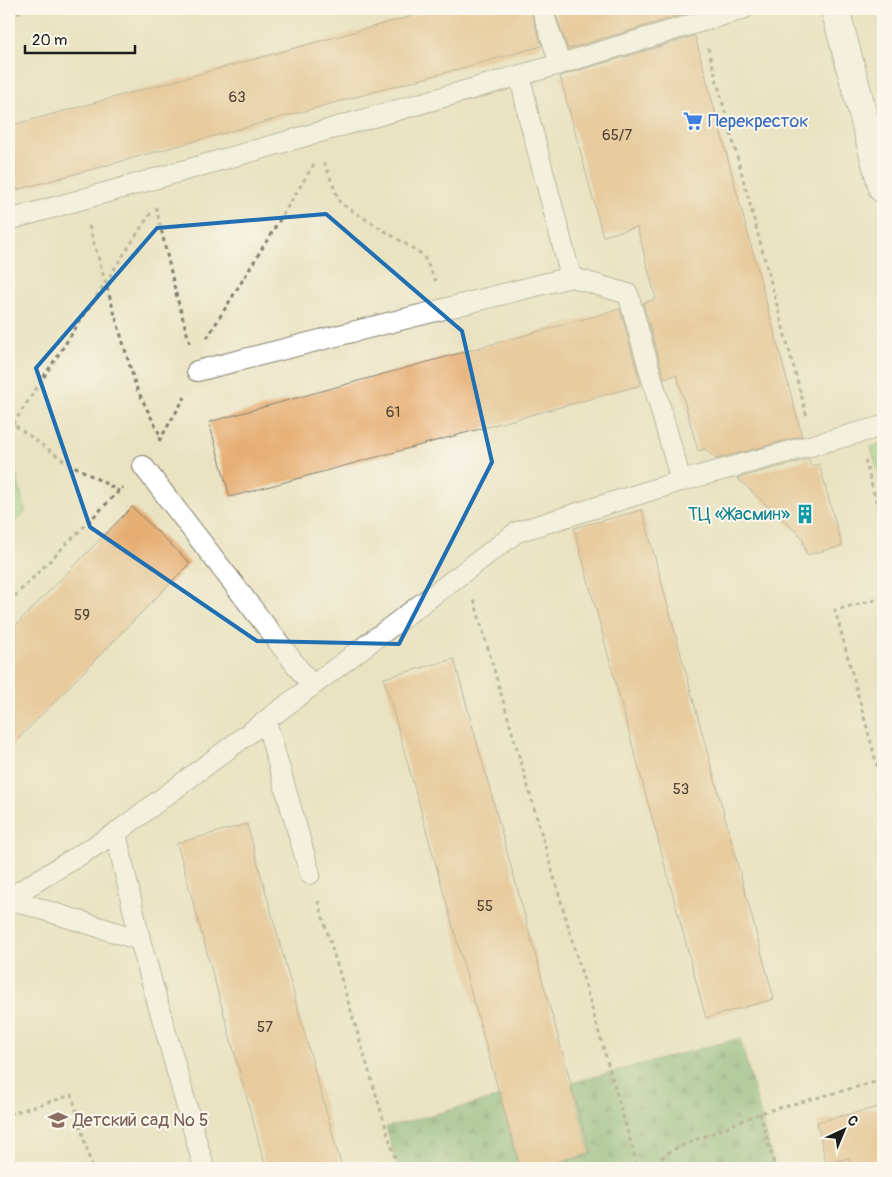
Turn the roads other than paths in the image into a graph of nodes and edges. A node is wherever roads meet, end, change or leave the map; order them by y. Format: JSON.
{"nodes":[{"id":1,"x":542,"y":9,"type":"edge"},
{"id":2,"x":743,"y":9,"type":"edge"},
{"id":3,"x":835,"y":9,"type":"edge"},
{"id":4,"x":560,"y":64,"type":"junction"},
{"id":5,"x":520,"y":75,"type":"junction"},
{"id":6,"x":881,"y":174,"type":"edge"},
{"id":7,"x":9,"y":220,"type":"edge"},
{"id":8,"x":571,"y":277,"type":"junction"},
{"id":9,"x":197,"y":372,"type":"road end"},
{"id":10,"x":883,"y":426,"type":"edge"},
{"id":11,"x":143,"y":466,"type":"road end"},
{"id":12,"x":681,"y":481,"type":"junction"},
{"id":13,"x":312,"y":686,"type":"junction"},
{"id":14,"x":266,"y":721,"type":"junction"},
{"id":15,"x":116,"y":833,"type":"junction"},
{"id":16,"x":310,"y":874,"type":"road end"},
{"id":17,"x":30,"y":885,"type":"junction"},
{"id":18,"x":9,"y":889,"type":"edge"},
{"id":19,"x":9,"y":898,"type":"edge"},
{"id":20,"x":140,"y":940,"type":"junction"},
{"id":21,"x":204,"y":1168,"type":"edge"}],
"edges":[{"from":1,"to":4,"type":"lane"},
{"from":2,"to":4,"type":"lane"},
{"from":3,"to":6,"type":"main road"},
{"from":4,"to":5,"type":"lane"},
{"from":5,"to":7,"type":"lane"},
{"from":5,"to":8,"type":"lane"},
{"from":8,"to":9,"type":"lane"},
{"from":8,"to":12,"type":"lane"},
{"from":10,"to":12,"type":"lane"},
{"from":11,"to":13,"type":"lane"},
{"from":12,"to":13,"type":"lane"},
{"from":13,"to":14,"type":"lane"},
{"from":14,"to":15,"type":"lane"},
{"from":14,"to":16,"type":"lane"},
{"from":15,"to":17,"type":"lane"},
{"from":15,"to":20,"type":"lane"},
{"from":17,"to":18,"type":"lane"},
{"from":17,"to":19,"type":"lane"},
{"from":19,"to":20,"type":"lane"},
{"from":20,"to":21,"type":"lane"}]}
